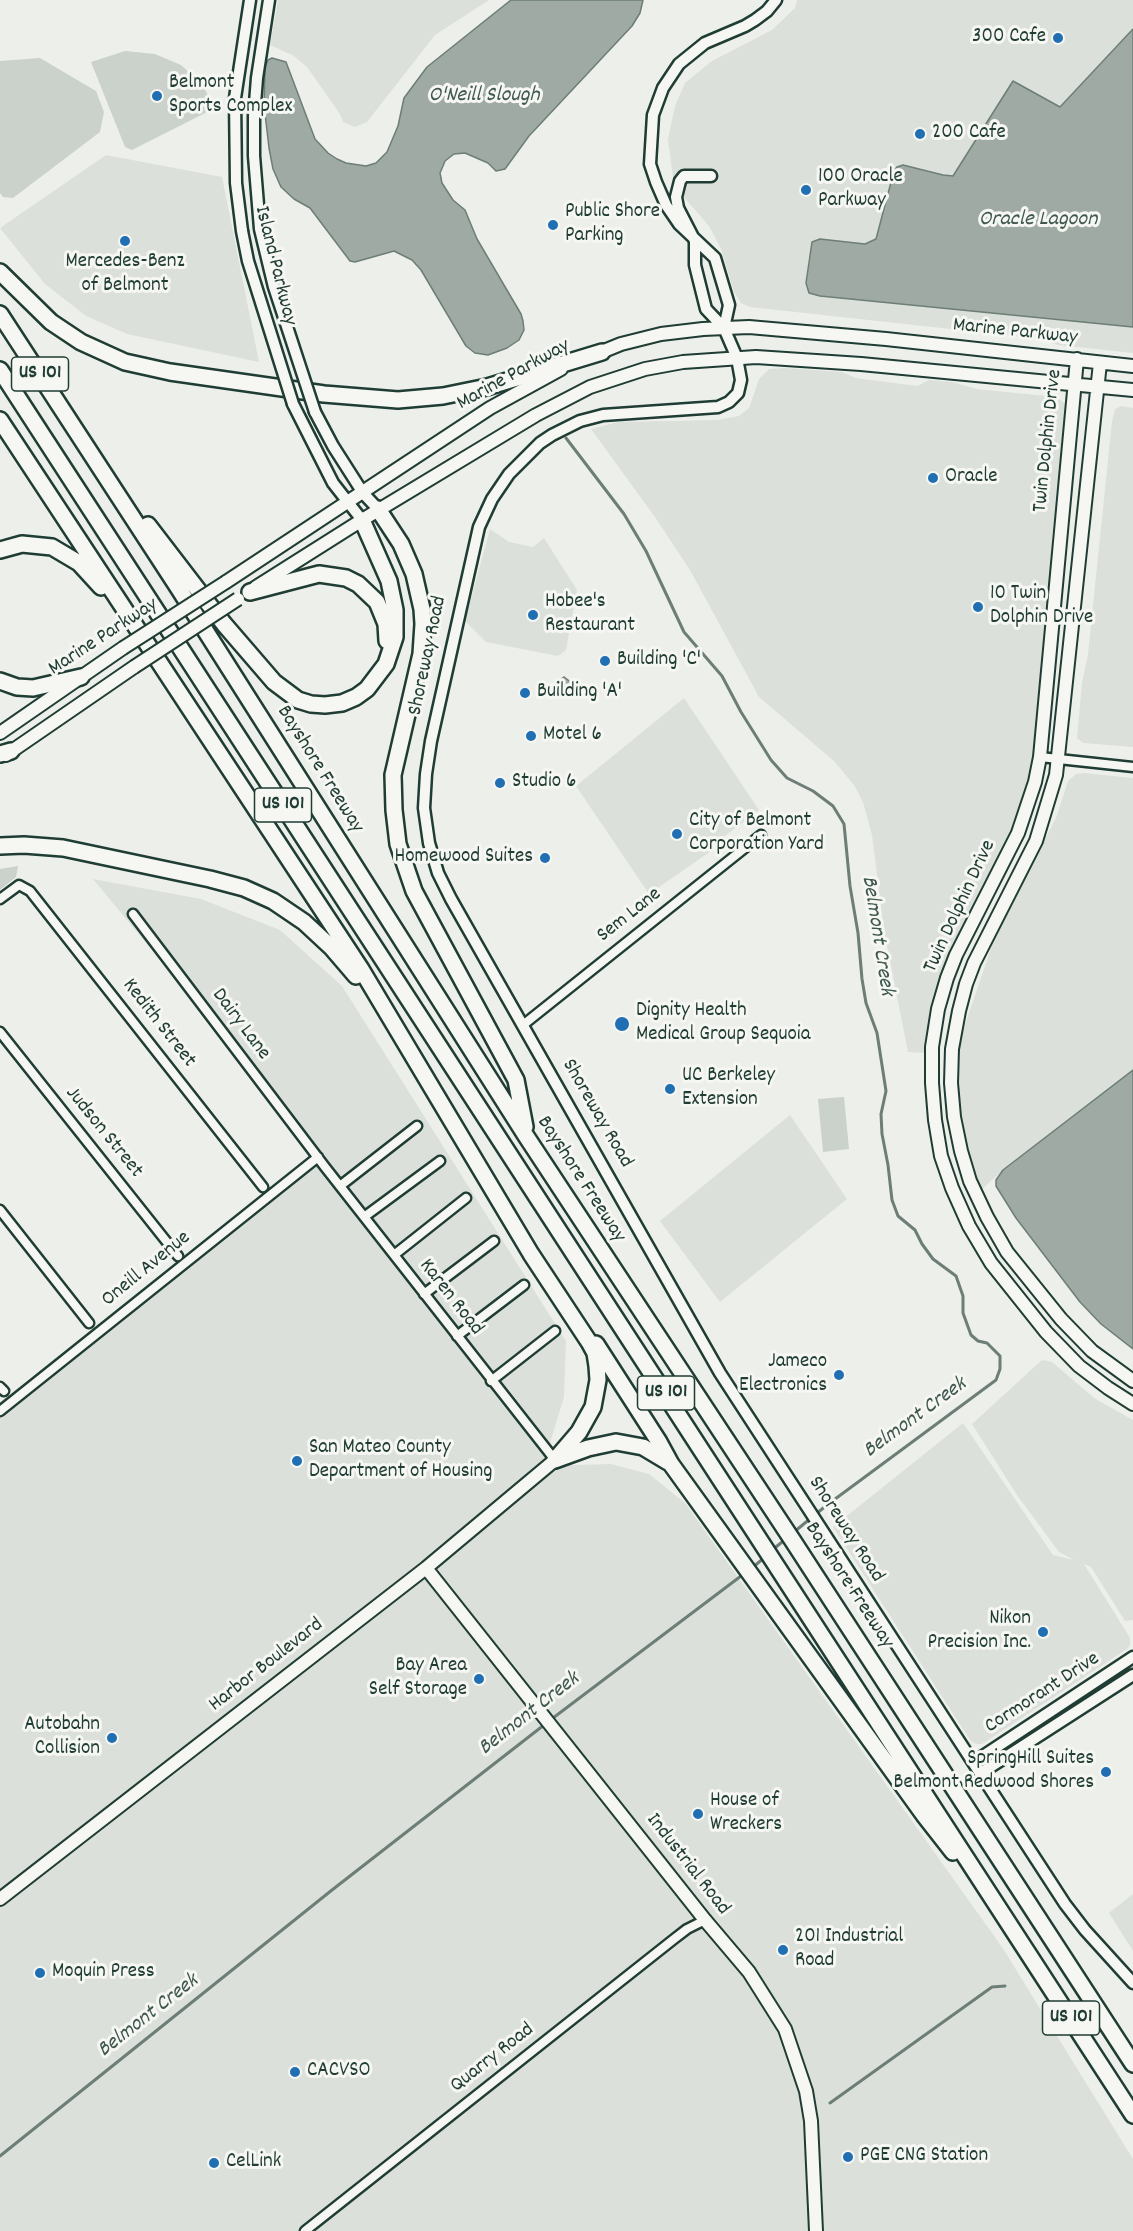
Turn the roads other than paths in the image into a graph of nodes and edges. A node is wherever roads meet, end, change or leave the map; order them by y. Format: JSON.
{"nodes":[{"id":1,"x":250,"y":0,"type":"edge"},
{"id":2,"x":269,"y":0,"type":"edge"},
{"id":3,"x":776,"y":0,"type":"edge"},
{"id":4,"x":781,"y":0,"type":"edge"},
{"id":5,"x":767,"y":11,"type":"junction"},
{"id":6,"x":711,"y":176,"type":"dead end"},
{"id":7,"x":695,"y":241,"type":"junction"},
{"id":8,"x":0,"y":272,"type":"edge"},
{"id":9,"x":0,"y":314,"type":"edge"},
{"id":10,"x":723,"y":328,"type":"junction"},
{"id":11,"x":602,"y":352,"type":"junction"},
{"id":12,"x":737,"y":358,"type":"junction"},
{"id":13,"x":1077,"y":359,"type":"junction"},
{"id":14,"x":1100,"y":363,"type":"junction"},
{"id":15,"x":1133,"y":366,"type":"edge"},
{"id":16,"x":0,"y":370,"type":"edge"},
{"id":17,"x":1075,"y":385,"type":"junction"},
{"id":18,"x":1097,"y":387,"type":"junction"},
{"id":19,"x":1133,"y":390,"type":"edge"},
{"id":20,"x":0,"y":420,"type":"edge"},
{"id":21,"x":79,"y":434,"type":"junction"},
{"id":22,"x":363,"y":493,"type":"junction"},
{"id":23,"x":347,"y":503,"type":"junction"},
{"id":24,"x":378,"y":509,"type":"junction"},
{"id":25,"x":362,"y":520,"type":"junction"},
{"id":26,"x":0,"y":550,"type":"edge"},
{"id":27,"x":244,"y":596,"type":"junction"},
{"id":28,"x":125,"y":613,"type":"junction"},
{"id":29,"x":381,"y":671,"type":"junction"},
{"id":30,"x":81,"y":677,"type":"junction"},
{"id":31,"x":0,"y":681,"type":"edge"},
{"id":32,"x":0,"y":733,"type":"edge"},
{"id":33,"x":4,"y":755,"type":"edge"},
{"id":34,"x":1040,"y":757,"type":"junction"},
{"id":35,"x":1059,"y":760,"type":"junction"},
{"id":36,"x":1133,"y":767,"type":"edge"},
{"id":37,"x":761,"y":835,"type":"dead end"},
{"id":38,"x":0,"y":846,"type":"edge"},
{"id":39,"x":0,"y":899,"type":"edge"},
{"id":40,"x":134,"y":914,"type":"dead end"},
{"id":41,"x":381,"y":1005,"type":"junction"},
{"id":42,"x":523,"y":1025,"type":"junction"},
{"id":43,"x":0,"y":1032,"type":"edge"},
{"id":44,"x":417,"y":1126,"type":"dead end"},
{"id":45,"x":526,"y":1136,"type":"junction"},
{"id":46,"x":318,"y":1157,"type":"junction"},
{"id":47,"x":440,"y":1161,"type":"dead end"},
{"id":48,"x":340,"y":1186,"type":"junction"},
{"id":49,"x":263,"y":1187,"type":"dead end"},
{"id":50,"x":466,"y":1198,"type":"dead end"},
{"id":51,"x":0,"y":1210,"type":"edge"},
{"id":52,"x":364,"y":1217,"type":"junction"},
{"id":53,"x":494,"y":1241,"type":"dead end"},
{"id":54,"x":531,"y":1254,"type":"junction"},
{"id":55,"x":394,"y":1255,"type":"junction"},
{"id":56,"x":178,"y":1256,"type":"dead end"},
{"id":57,"x":524,"y":1285,"type":"dead end"},
{"id":58,"x":424,"y":1294,"type":"junction"},
{"id":59,"x":89,"y":1323,"type":"dead end"},
{"id":60,"x":555,"y":1331,"type":"dead end"},
{"id":61,"x":457,"y":1336,"type":"junction"},
{"id":62,"x":491,"y":1381,"type":"junction"},
{"id":63,"x":1133,"y":1381,"type":"edge"},
{"id":64,"x":1133,"y":1404,"type":"edge"},
{"id":65,"x":0,"y":1411,"type":"edge"},
{"id":66,"x":555,"y":1460,"type":"junction"},
{"id":67,"x":670,"y":1464,"type":"junction"},
{"id":68,"x":426,"y":1568,"type":"junction"},
{"id":69,"x":1133,"y":1657,"type":"edge"},
{"id":70,"x":1133,"y":1675,"type":"edge"},
{"id":71,"x":974,"y":1762,"type":"junction"},
{"id":72,"x":981,"y":1773,"type":"junction"},
{"id":73,"x":0,"y":1899,"type":"edge"},
{"id":74,"x":705,"y":1920,"type":"junction"},
{"id":75,"x":1009,"y":1922,"type":"junction"},
{"id":76,"x":1133,"y":1983,"type":"edge"},
{"id":77,"x":1133,"y":2064,"type":"edge"},
{"id":78,"x":1133,"y":2115,"type":"edge"},
{"id":79,"x":305,"y":2231,"type":"edge"},
{"id":80,"x":816,"y":2231,"type":"edge"}],
"edges":[{"from":1,"to":23,"type":"street","name":"Island Parkway","bridge":true},
{"from":2,"to":22,"type":"street","name":"Island Parkway","bridge":true},
{"from":3,"to":5,"type":"street"},
{"from":4,"to":5,"type":"street"},
{"from":5,"to":7,"type":"street"},
{"from":6,"to":7,"type":"street"},
{"from":7,"to":10,"type":"street","name":"Shoreway Road"},
{"from":7,"to":10,"type":"street"},
{"from":8,"to":11,"type":"highway"},
{"from":9,"to":21,"type":"highway","name":"Bayshore Freeway","number":"US 101"},
{"from":10,"to":11,"type":"main road","name":"Marine Parkway"},
{"from":10,"to":12,"type":"street","name":"Shoreway Road"},
{"from":10,"to":13,"type":"main road","name":"Marine Parkway"},
{"from":11,"to":22,"type":"main road","name":"Marine Parkway"},
{"from":12,"to":17,"type":"main road","name":"Marine Parkway"},
{"from":12,"to":24,"type":"main road","name":"Marine Parkway"},
{"from":12,"to":42,"type":"street","name":"Shoreway Road"},
{"from":13,"to":14,"type":"main road","name":"Marine Parkway"},
{"from":13,"to":17,"type":"main road","name":"Twin Dolphin Drive"},
{"from":14,"to":15,"type":"main road","name":"Marine Parkway"},
{"from":14,"to":18,"type":"main road","name":"Twin Dolphin Drive"},
{"from":16,"to":75,"type":"highway","number":"US 101"},
{"from":17,"to":18,"type":"main road","name":"Marine Parkway"},
{"from":17,"to":34,"type":"main road","name":"Twin Dolphin Drive"},
{"from":18,"to":19,"type":"main road","name":"Marine Parkway"},
{"from":18,"to":35,"type":"main road","name":"Twin Dolphin Drive"},
{"from":20,"to":28,"type":"highway"},
{"from":21,"to":29,"type":"highway"},
{"from":21,"to":45,"type":"highway","name":"Bayshore Freeway","number":"US 101"},
{"from":22,"to":23,"type":"main road","name":"Marine Parkway"},
{"from":22,"to":24,"type":"street","name":"Island Parkway"},
{"from":23,"to":25,"type":"street","name":"Island Parkway"},
{"from":23,"to":30,"type":"main road","name":"Marine Parkway","bridge":true},
{"from":24,"to":25,"type":"main road","name":"Marine Parkway"},
{"from":24,"to":45,"type":"highway"},
{"from":25,"to":27,"type":"main road","name":"Marine Parkway"},
{"from":25,"to":29,"type":"highway"},
{"from":26,"to":28,"type":"highway"},
{"from":27,"to":29,"type":"highway"},
{"from":27,"to":33,"type":"main road","name":"Marine Parkway","bridge":true},
{"from":28,"to":41,"type":"highway"},
{"from":30,"to":31,"type":"highway"},
{"from":30,"to":32,"type":"main road","name":"Marine Parkway"},
{"from":34,"to":35,"type":"street"},
{"from":34,"to":64,"type":"main road","name":"Twin Dolphin Drive"},
{"from":35,"to":36,"type":"street"},
{"from":35,"to":63,"type":"main road","name":"Twin Dolphin Drive"},
{"from":37,"to":42,"type":"street","name":"Sem Lane"},
{"from":38,"to":41,"type":"highway"},
{"from":39,"to":49,"type":"street","name":"Kedith Street"},
{"from":40,"to":46,"type":"street","name":"Dairy Lane"},
{"from":41,"to":54,"type":"highway"},
{"from":42,"to":71,"type":"street","name":"Shoreway Road"},
{"from":43,"to":56,"type":"street","name":"Judson Street"},
{"from":44,"to":48,"type":"street"},
{"from":45,"to":77,"type":"highway","name":"Bayshore Freeway","number":"US 101"},
{"from":46,"to":48,"type":"street","name":"Karen Road"},
{"from":46,"to":65,"type":"street","name":"Oneill Avenue"},
{"from":47,"to":52,"type":"street"},
{"from":48,"to":52,"type":"street","name":"Karen Road"},
{"from":50,"to":55,"type":"street"},
{"from":51,"to":59,"type":"street"},
{"from":52,"to":55,"type":"street","name":"Karen Road"},
{"from":53,"to":58,"type":"street"},
{"from":54,"to":66,"type":"highway"},
{"from":54,"to":67,"type":"highway"},
{"from":55,"to":58,"type":"street","name":"Karen Road"},
{"from":57,"to":61,"type":"street"},
{"from":58,"to":61,"type":"street","name":"Karen Road"},
{"from":60,"to":62,"type":"street"},
{"from":61,"to":62,"type":"street","name":"Karen Road"},
{"from":62,"to":66,"type":"street","name":"Karen Road"},
{"from":66,"to":67,"type":"highway"},
{"from":66,"to":68,"type":"main road","name":"Harbor Boulevard"},
{"from":67,"to":75,"type":"highway"},
{"from":68,"to":73,"type":"main road","name":"Harbor Boulevard"},
{"from":68,"to":74,"type":"main road","name":"Industrial Road"},
{"from":69,"to":71,"type":"street","name":"Cormorant Drive"},
{"from":70,"to":72,"type":"street","name":"Cormorant Drive"},
{"from":71,"to":72,"type":"street","name":"Shoreway Road"},
{"from":72,"to":76,"type":"street","name":"Shoreway Road"},
{"from":74,"to":79,"type":"street","name":"Quarry Road"},
{"from":74,"to":80,"type":"main road","name":"Industrial Road"},
{"from":75,"to":78,"type":"highway","number":"US 101"}]}
